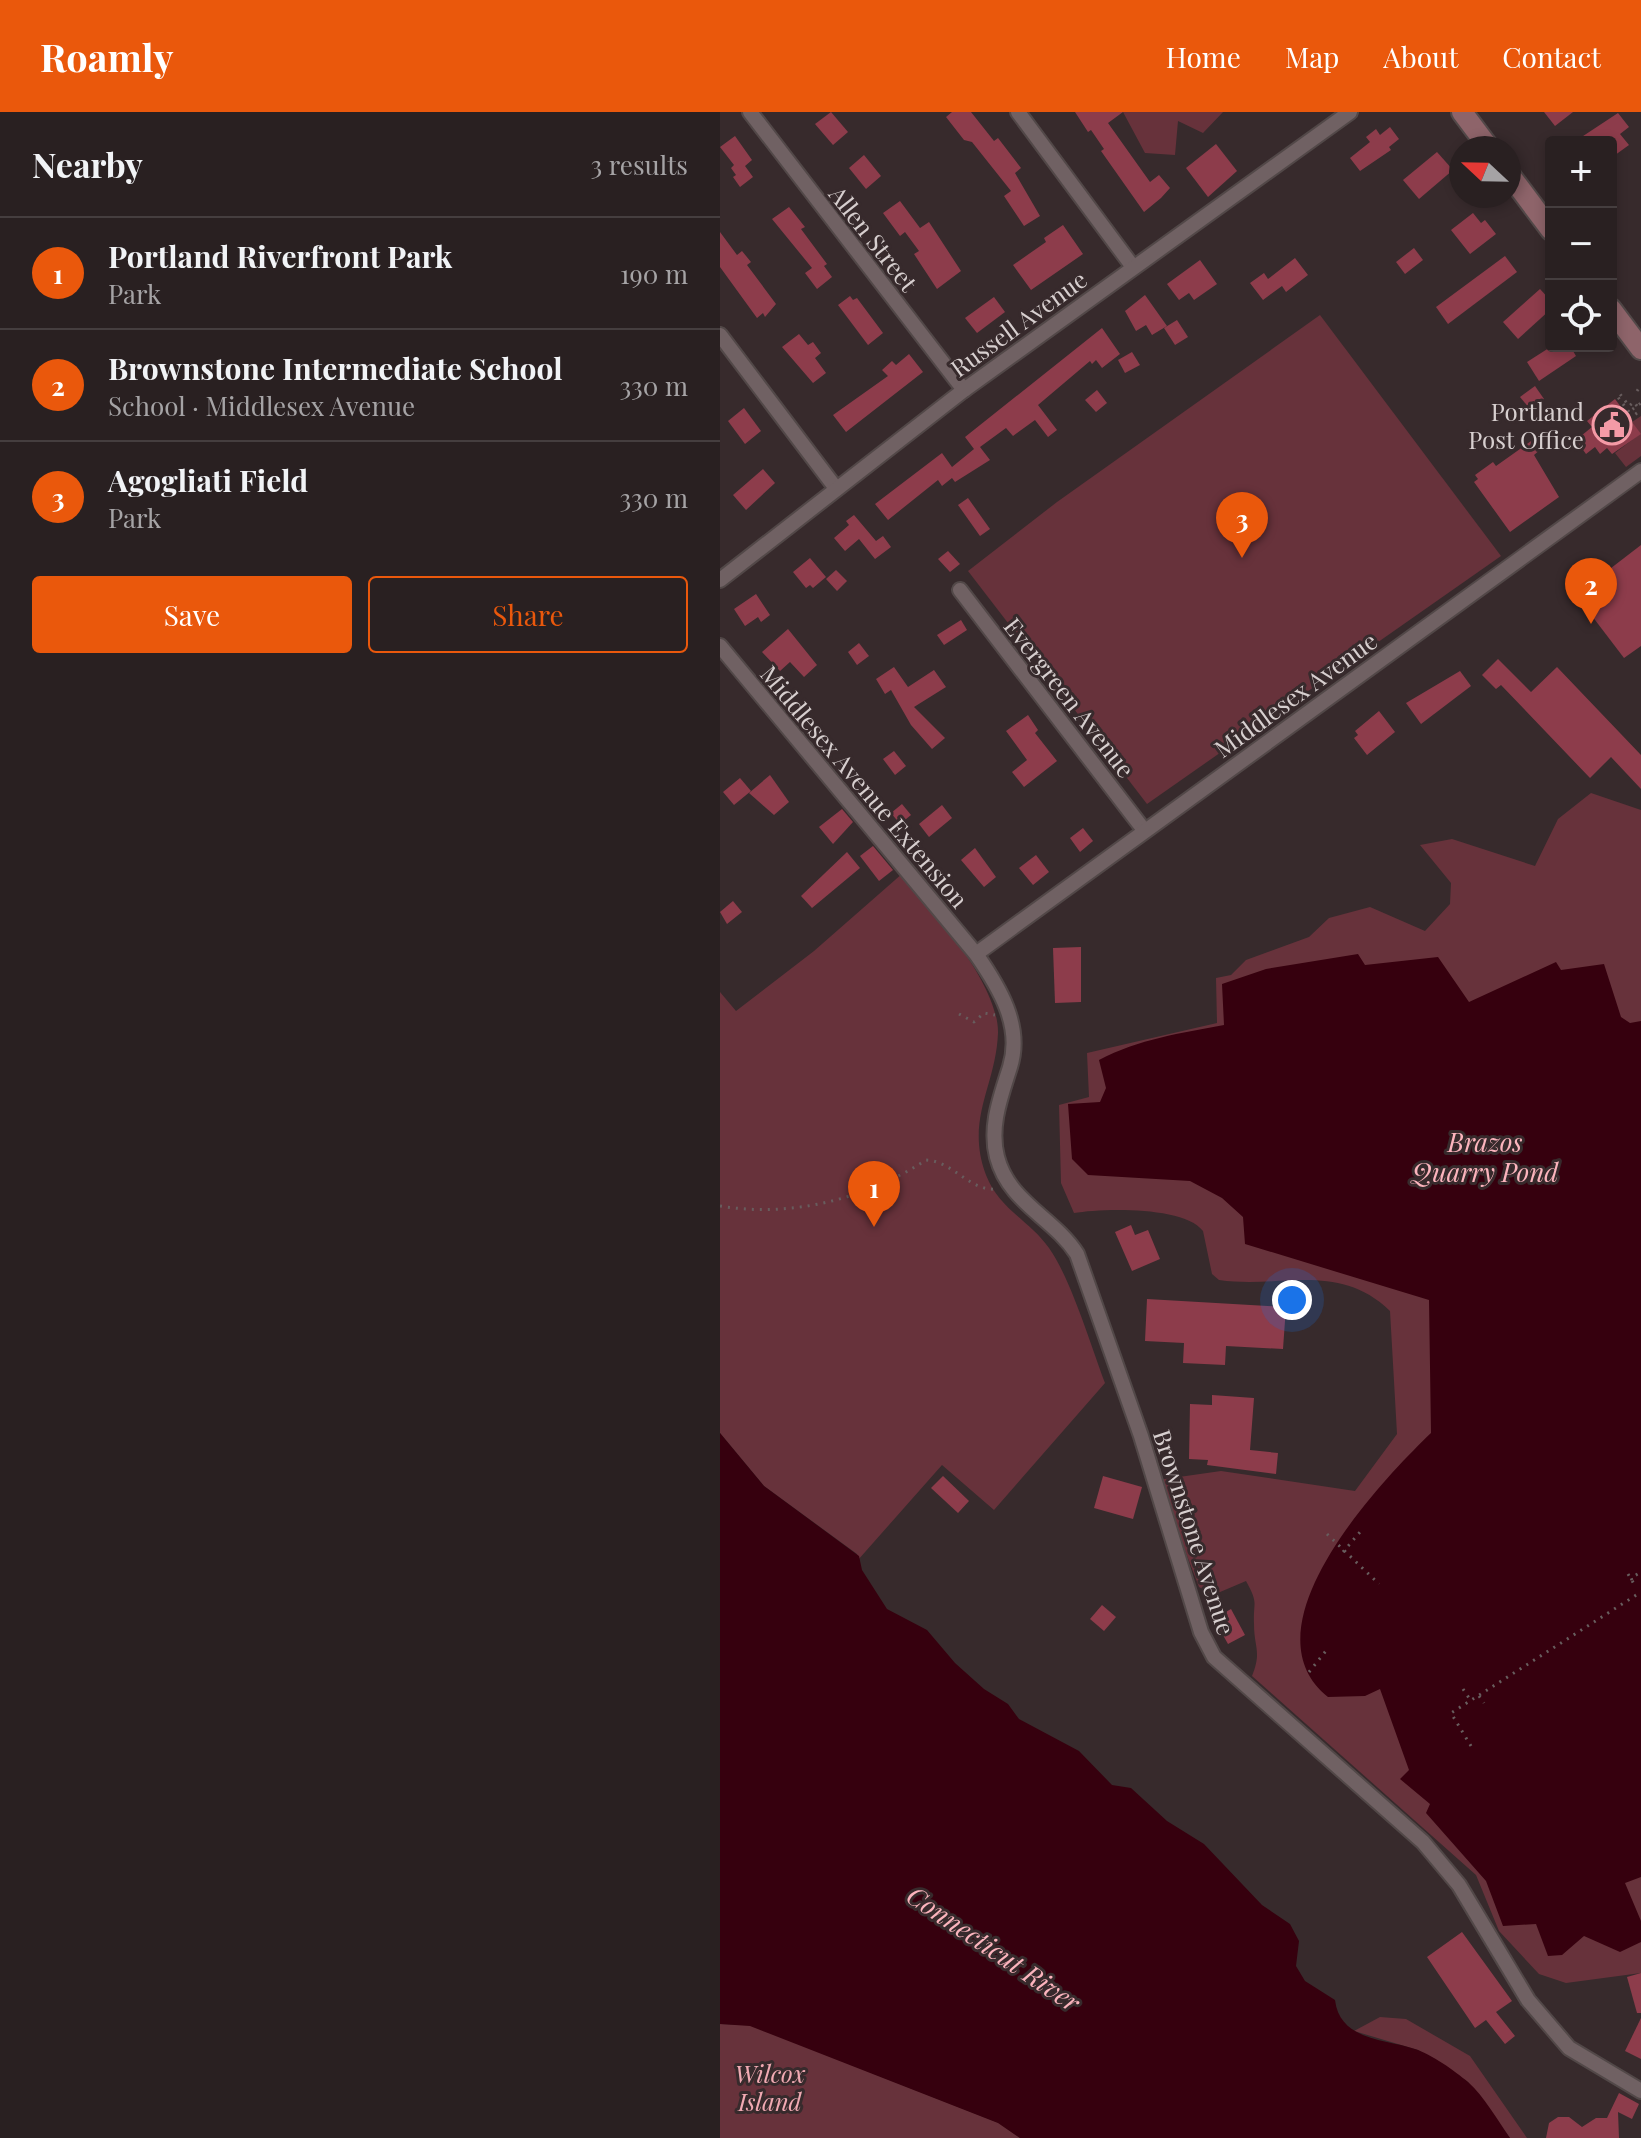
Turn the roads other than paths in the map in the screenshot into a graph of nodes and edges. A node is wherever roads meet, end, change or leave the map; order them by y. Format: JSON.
{"nodes":[{"id":1,"x":750,"y":112,"type":"edge"},
{"id":2,"x":1018,"y":112,"type":"edge"},
{"id":3,"x":1350,"y":112,"type":"edge"},
{"id":4,"x":1462,"y":112,"type":"edge"},
{"id":5,"x":1480,"y":136,"type":"edge"},
{"id":6,"x":1521,"y":190,"type":"edge"},
{"id":7,"x":1545,"y":222,"type":"edge"},
{"id":8,"x":1133,"y":267,"type":"junction"},
{"id":9,"x":1617,"y":317,"type":"edge"},
{"id":10,"x":720,"y":335,"type":"edge"},
{"id":11,"x":1641,"y":349,"type":"edge"},
{"id":12,"x":964,"y":390,"type":"junction"},
{"id":13,"x":1641,"y":471,"type":"edge"},
{"id":14,"x":835,"y":487,"type":"junction"},
{"id":15,"x":720,"y":580,"type":"edge"},
{"id":16,"x":960,"y":590,"type":"dead end"},
{"id":17,"x":720,"y":646,"type":"edge"},
{"id":18,"x":1144,"y":830,"type":"junction"},
{"id":19,"x":976,"y":954,"type":"junction"},
{"id":20,"x":1641,"y":2091,"type":"edge"}],
"edges":[{"from":1,"to":12,"type":"street","name":"Allen Street"},
{"from":2,"to":8,"type":"street"},
{"from":3,"to":8,"type":"street","name":"Russell Avenue"},
{"from":4,"to":5,"type":"main road"},
{"from":6,"to":7,"type":"main road"},
{"from":8,"to":12,"type":"street","name":"Russell Avenue"},
{"from":9,"to":11,"type":"main road"},
{"from":10,"to":14,"type":"street"},
{"from":12,"to":14,"type":"street","name":"Russell Avenue"},
{"from":13,"to":18,"type":"street","name":"Middlesex Avenue"},
{"from":14,"to":15,"type":"street","name":"Russell Avenue"},
{"from":16,"to":18,"type":"street","name":"Evergreen Avenue"},
{"from":17,"to":19,"type":"street","name":"Middlesex Avenue Extension"},
{"from":18,"to":19,"type":"street","name":"Middlesex Avenue"},
{"from":19,"to":20,"type":"street","name":"Brownstone Avenue"}]}
